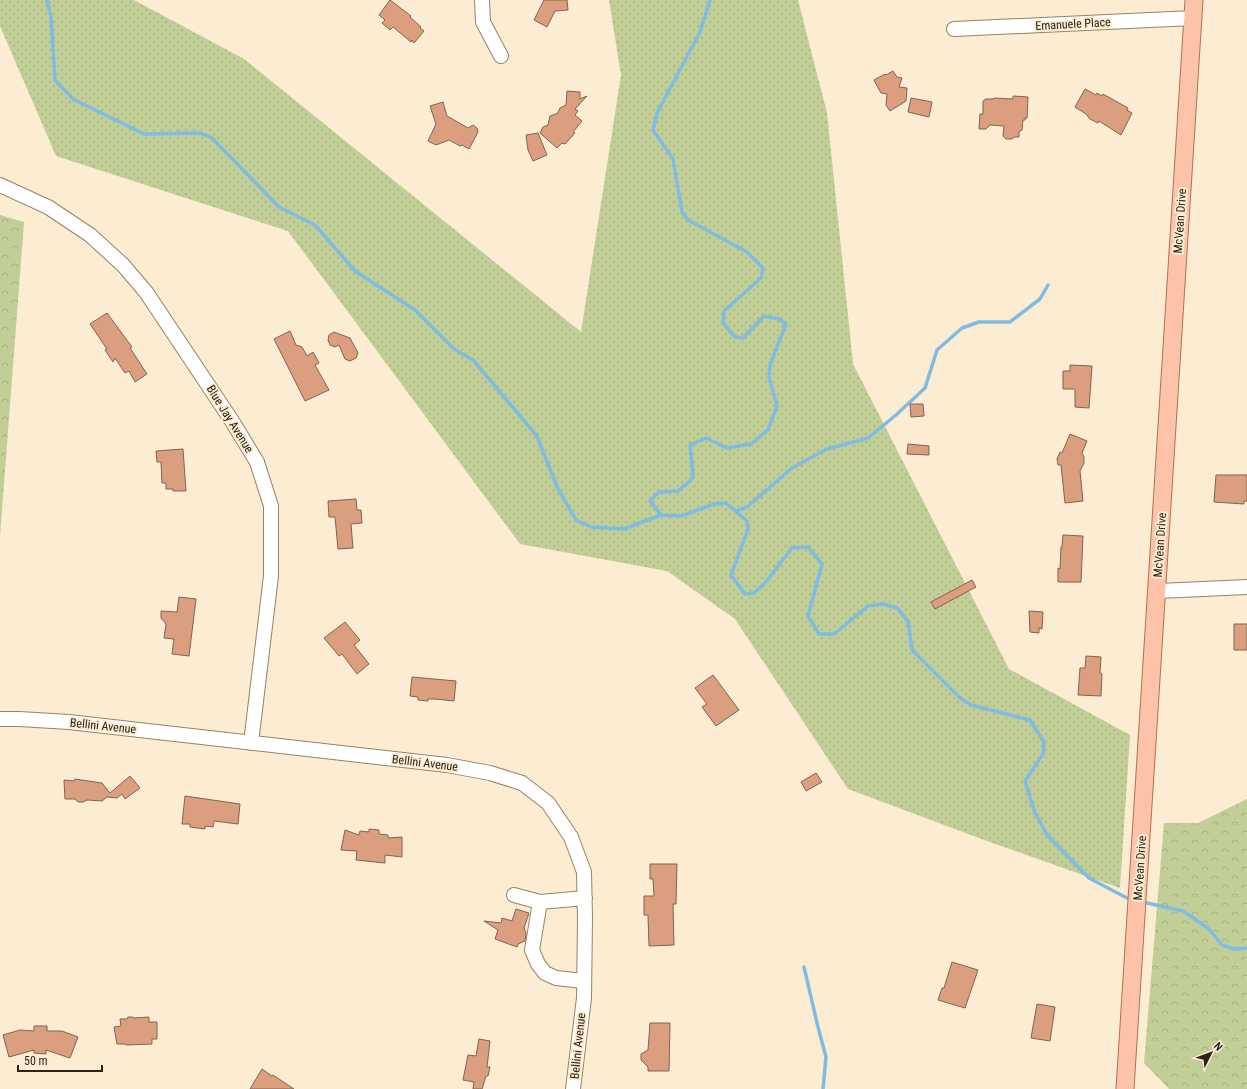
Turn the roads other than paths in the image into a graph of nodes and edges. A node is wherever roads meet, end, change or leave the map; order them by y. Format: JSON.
{"nodes":[{"id":1,"x":482,"y":0,"type":"edge"},
{"id":2,"x":1194,"y":0,"type":"edge"},
{"id":3,"x":1193,"y":18,"type":"junction"},
{"id":4,"x":954,"y":29,"type":"dead end"},
{"id":5,"x":500,"y":56,"type":"dead end"},
{"id":6,"x":0,"y":185,"type":"edge"},
{"id":7,"x":1247,"y":586,"type":"edge"},
{"id":8,"x":1158,"y":591,"type":"junction"},
{"id":9,"x":0,"y":719,"type":"edge"},
{"id":10,"x":251,"y":743,"type":"junction"},
{"id":11,"x":514,"y":895,"type":"dead end"},
{"id":12,"x":585,"y":898,"type":"junction"},
{"id":13,"x":540,"y":902,"type":"junction"},
{"id":14,"x":584,"y":981,"type":"junction"},
{"id":15,"x":573,"y":1089,"type":"edge"},
{"id":16,"x":1125,"y":1089,"type":"edge"}],
"edges":[{"from":1,"to":5,"type":"street"},
{"from":2,"to":3,"type":"main road","name":"McVean Drive"},
{"from":3,"to":4,"type":"street","name":"Emanuele Place"},
{"from":3,"to":8,"type":"main road","name":"McVean Drive"},
{"from":6,"to":10,"type":"street","name":"Blue Jay Avenue"},
{"from":7,"to":8,"type":"street"},
{"from":8,"to":16,"type":"main road","name":"McVean Drive"},
{"from":9,"to":10,"type":"street","name":"Bellini Avenue"},
{"from":10,"to":12,"type":"street","name":"Bellini Avenue"},
{"from":11,"to":13,"type":"street"},
{"from":12,"to":13,"type":"street"},
{"from":12,"to":14,"type":"street","name":"Bellini Avenue"},
{"from":13,"to":14,"type":"street"},
{"from":14,"to":15,"type":"street","name":"Bellini Avenue"}]}
